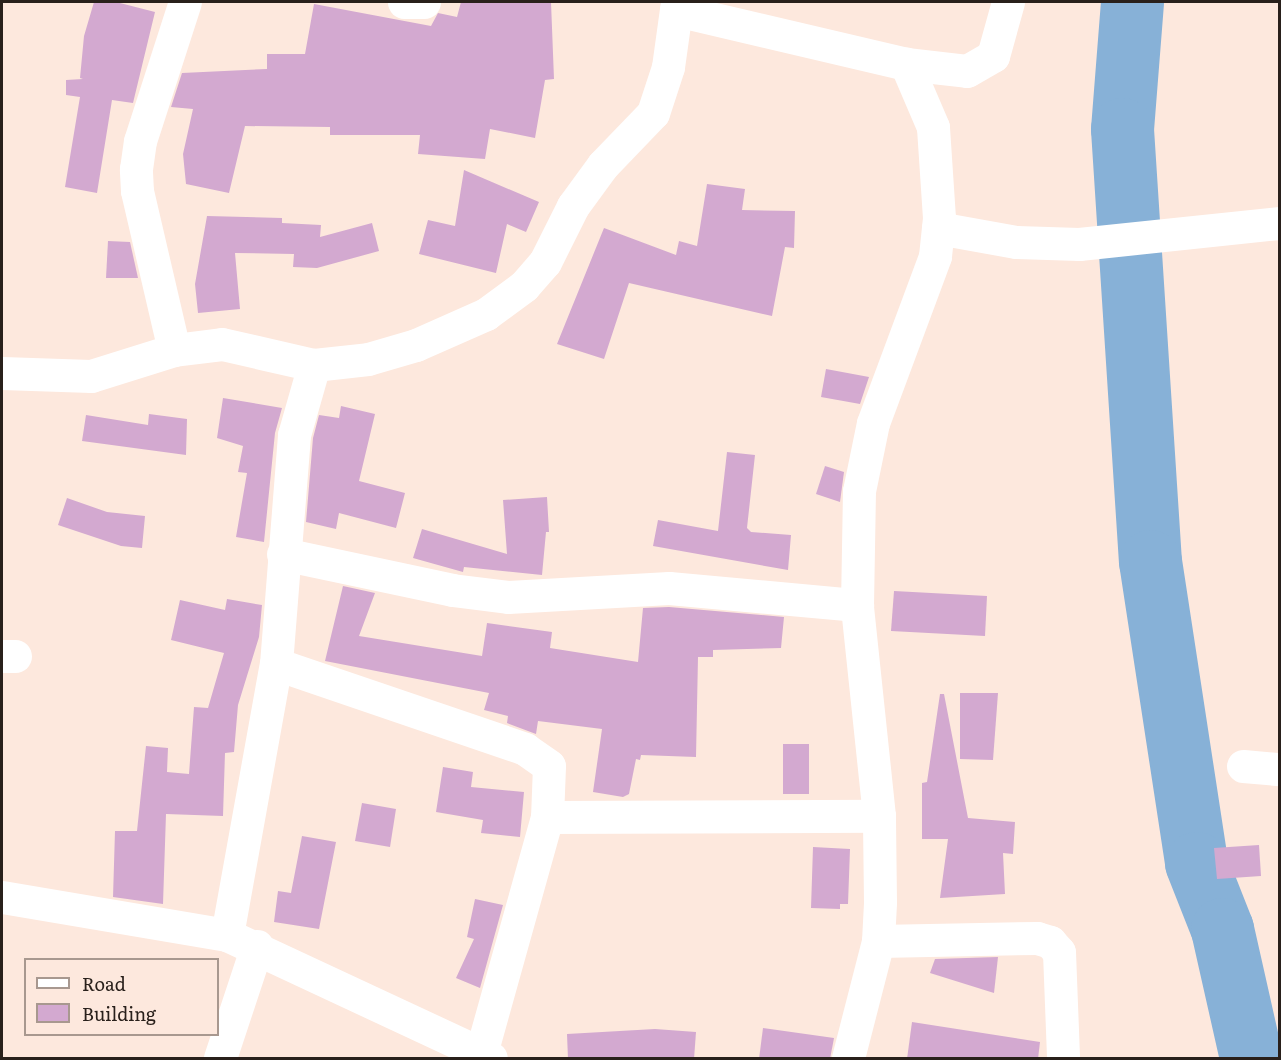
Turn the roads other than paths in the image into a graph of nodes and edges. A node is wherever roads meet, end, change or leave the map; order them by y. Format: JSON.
{"nodes":[{"id":1,"x":185,"y":2,"type":"edge"},
{"id":2,"x":404,"y":2,"type":"edge"},
{"id":3,"x":424,"y":2,"type":"edge"},
{"id":4,"x":1008,"y":2,"type":"edge"},
{"id":5,"x":677,"y":6,"type":"edge"},
{"id":6,"x":906,"y":64,"type":"junction"},
{"id":7,"x":1280,"y":223,"type":"edge"},
{"id":8,"x":938,"y":228,"type":"junction"},
{"id":9,"x":174,"y":350,"type":"junction"},
{"id":10,"x":314,"y":365,"type":"junction"},
{"id":11,"x":2,"y":373,"type":"edge"},
{"id":12,"x":283,"y":554,"type":"junction"},
{"id":13,"x":858,"y":605,"type":"junction"},
{"id":14,"x":276,"y":664,"type":"junction"},
{"id":15,"x":1243,"y":766,"type":"dead end"},
{"id":16,"x":1280,"y":770,"type":"edge"},
{"id":17,"x":879,"y":816,"type":"junction"},
{"id":18,"x":547,"y":817,"type":"junction"},
{"id":19,"x":2,"y":897,"type":"edge"},
{"id":20,"x":226,"y":935,"type":"junction"},
{"id":21,"x":878,"y":941,"type":"junction"},
{"id":22,"x":257,"y":946,"type":"junction"},
{"id":23,"x":486,"y":1056,"type":"edge"},
{"id":24,"x":220,"y":1059,"type":"edge"},
{"id":25,"x":848,"y":1059,"type":"edge"},
{"id":26,"x":1063,"y":1059,"type":"edge"}],
"edges":[{"from":1,"to":9,"type":"street"},
{"from":2,"to":3,"type":"street"},
{"from":4,"to":6,"type":"street"},
{"from":5,"to":6,"type":"street"},
{"from":5,"to":10,"type":"street"},
{"from":6,"to":8,"type":"street"},
{"from":7,"to":8,"type":"street"},
{"from":8,"to":13,"type":"street"},
{"from":9,"to":10,"type":"street"},
{"from":9,"to":11,"type":"street"},
{"from":10,"to":12,"type":"street"},
{"from":12,"to":13,"type":"street"},
{"from":12,"to":14,"type":"street"},
{"from":13,"to":17,"type":"street"},
{"from":14,"to":18,"type":"street"},
{"from":14,"to":20,"type":"street"},
{"from":15,"to":16,"type":"street"},
{"from":17,"to":18,"type":"street"},
{"from":17,"to":21,"type":"street"},
{"from":18,"to":23,"type":"street"},
{"from":19,"to":20,"type":"street"},
{"from":20,"to":22,"type":"street"},
{"from":21,"to":25,"type":"street"},
{"from":21,"to":26,"type":"street"},
{"from":22,"to":23,"type":"street"},
{"from":22,"to":24,"type":"street"}]}
